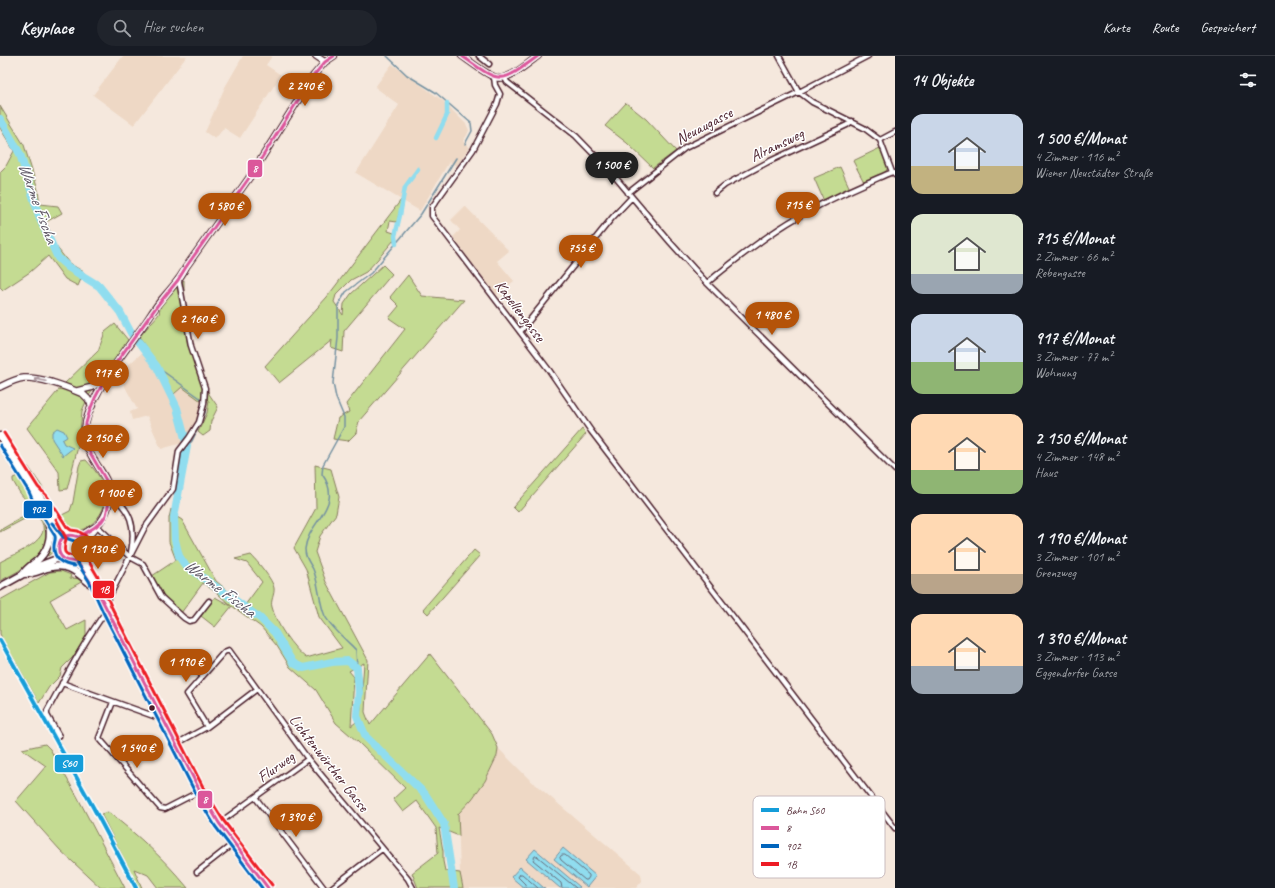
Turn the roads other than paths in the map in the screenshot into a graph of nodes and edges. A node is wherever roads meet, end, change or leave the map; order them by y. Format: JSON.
{"nodes":[{"id":1,"x":316,"y":56,"type":"edge"},
{"id":2,"x":334,"y":56,"type":"edge"},
{"id":3,"x":462,"y":56,"type":"edge"},
{"id":4,"x":479,"y":56,"type":"edge"},
{"id":5,"x":538,"y":56,"type":"edge"},
{"id":6,"x":779,"y":56,"type":"edge"},
{"id":7,"x":868,"y":56,"type":"edge"},
{"id":8,"x":325,"y":62,"type":"junction"},
{"id":9,"x":488,"y":64,"type":"dead end"},
{"id":10,"x":494,"y":77,"type":"junction"},
{"id":11,"x":505,"y":78,"type":"junction"},
{"id":12,"x":799,"y":92,"type":"junction"},
{"id":13,"x":852,"y":121,"type":"junction"},
{"id":14,"x":895,"y":132,"type":"edge"},
{"id":15,"x":880,"y":140,"type":"junction"},
{"id":16,"x":893,"y":174,"type":"edge"},
{"id":17,"x":628,"y":193,"type":"junction"},
{"id":18,"x":715,"y":193,"type":"dead end"},
{"id":19,"x":632,"y":197,"type":"junction"},
{"id":20,"x":179,"y":281,"type":"junction"},
{"id":21,"x":707,"y":282,"type":"junction"},
{"id":22,"x":520,"y":332,"type":"junction"},
{"id":23,"x":106,"y":376,"type":"junction"},
{"id":24,"x":0,"y":387,"type":"edge"},
{"id":25,"x":77,"y":391,"type":"junction"},
{"id":26,"x":92,"y":406,"type":"junction"},
{"id":27,"x":0,"y":436,"type":"edge"},
{"id":28,"x":895,"y":470,"type":"edge"},
{"id":29,"x":34,"y":490,"type":"junction"},
{"id":30,"x":110,"y":493,"type":"junction"},
{"id":31,"x":40,"y":504,"type":"junction"},
{"id":32,"x":97,"y":526,"type":"junction"},
{"id":33,"x":69,"y":535,"type":"junction"},
{"id":34,"x":79,"y":536,"type":"junction"},
{"id":35,"x":61,"y":539,"type":"junction"},
{"id":36,"x":84,"y":543,"type":"junction"},
{"id":37,"x":58,"y":550,"type":"junction"},
{"id":38,"x":82,"y":556,"type":"junction"},
{"id":39,"x":130,"y":556,"type":"junction"},
{"id":40,"x":62,"y":557,"type":"junction"},
{"id":41,"x":75,"y":561,"type":"junction"},
{"id":42,"x":36,"y":567,"type":"junction"},
{"id":43,"x":23,"y":574,"type":"junction"},
{"id":44,"x":0,"y":587,"type":"edge"},
{"id":45,"x":96,"y":588,"type":"junction"},
{"id":46,"x":209,"y":601,"type":"dead end"},
{"id":47,"x":106,"y":607,"type":"junction"},
{"id":48,"x":62,"y":683,"type":"junction"},
{"id":49,"x":257,"y":689,"type":"junction"},
{"id":50,"x":112,"y":702,"type":"junction"},
{"id":51,"x":162,"y":717,"type":"junction"},
{"id":52,"x":207,"y":727,"type":"junction"},
{"id":53,"x":59,"y":736,"type":"dead end"},
{"id":54,"x":176,"y":744,"type":"junction"},
{"id":55,"x":308,"y":759,"type":"junction"},
{"id":56,"x":200,"y":791,"type":"junction"},
{"id":57,"x":870,"y":796,"type":"edge"},
{"id":58,"x":255,"y":797,"type":"junction"},
{"id":59,"x":885,"y":815,"type":"edge"},
{"id":60,"x":219,"y":823,"type":"junction"},
{"id":61,"x":895,"y":828,"type":"edge"},
{"id":62,"x":234,"y":843,"type":"junction"},
{"id":63,"x":382,"y":849,"type":"junction"},
{"id":64,"x":197,"y":872,"type":"dead end"},
{"id":65,"x":268,"y":888,"type":"edge"},
{"id":66,"x":324,"y":888,"type":"edge"},
{"id":67,"x":331,"y":888,"type":"edge"},
{"id":68,"x":413,"y":888,"type":"edge"}],
"edges":[{"from":1,"to":8,"type":"main road"},
{"from":2,"to":8,"type":"main road"},
{"from":3,"to":10,"type":"main road"},
{"from":4,"to":9,"type":"street"},
{"from":5,"to":11,"type":"main road"},
{"from":6,"to":12,"type":"street"},
{"from":7,"to":12,"type":"street","name":"Neuaugasse"},
{"from":8,"to":20,"type":"main road"},
{"from":10,"to":11,"type":"main road"},
{"from":10,"to":22,"type":"street","name":"Kapellengasse"},
{"from":11,"to":17,"type":"street"},
{"from":12,"to":13,"type":"street"},
{"from":12,"to":17,"type":"street","name":"Neuaugasse"},
{"from":13,"to":15,"type":"street"},
{"from":13,"to":18,"type":"street","name":"Alramsweg"},
{"from":14,"to":15,"type":"street"},
{"from":15,"to":16,"type":"street"},
{"from":16,"to":21,"type":"street"},
{"from":17,"to":19,"type":"street"},
{"from":19,"to":21,"type":"street"},
{"from":19,"to":22,"type":"street"},
{"from":20,"to":23,"type":"main road"},
{"from":20,"to":39,"type":"street"},
{"from":21,"to":28,"type":"street"},
{"from":22,"to":57,"type":"street","name":"Kapellengasse"},
{"from":23,"to":25,"type":"main road"},
{"from":23,"to":26,"type":"main road"},
{"from":25,"to":24,"type":"main road","one_way":true},
{"from":25,"to":26,"type":"main road"},
{"from":26,"to":30,"type":"main road"},
{"from":27,"to":29,"type":"main road"},
{"from":29,"to":31,"type":"main road"},
{"from":29,"to":33,"type":"main road"},
{"from":30,"to":32,"type":"main road"},
{"from":30,"to":39,"type":"street"},
{"from":31,"to":35,"type":"main road"},
{"from":31,"to":43,"type":"main road"},
{"from":32,"to":34,"type":"main road"},
{"from":32,"to":36,"type":"main road"},
{"from":32,"to":39,"type":"street"},
{"from":33,"to":34,"type":"main road"},
{"from":33,"to":35,"type":"main road"},
{"from":34,"to":36,"type":"main road"},
{"from":35,"to":37,"type":"main road"},
{"from":36,"to":38,"type":"main road"},
{"from":37,"to":40,"type":"main road"},
{"from":37,"to":42,"type":"main road"},
{"from":38,"to":41,"type":"main road"},
{"from":38,"to":45,"type":"main road"},
{"from":39,"to":46,"type":"street"},
{"from":39,"to":47,"type":"street"},
{"from":40,"to":41,"type":"main road"},
{"from":40,"to":42,"type":"main road"},
{"from":41,"to":45,"type":"main road"},
{"from":42,"to":43,"type":"main road"},
{"from":43,"to":44,"type":"main road"},
{"from":43,"to":45,"type":"main road"},
{"from":45,"to":47,"type":"main road"},
{"from":47,"to":48,"type":"street"},
{"from":47,"to":51,"type":"main road"},
{"from":48,"to":50,"type":"street"},
{"from":48,"to":53,"type":"street"},
{"from":49,"to":52,"type":"street"},
{"from":49,"to":52,"type":"street","name":"Lichtenwörther Gasse"},
{"from":49,"to":55,"type":"street","name":"Lichtenwörther Gasse"},
{"from":50,"to":51,"type":"street"},
{"from":50,"to":56,"type":"street"},
{"from":51,"to":54,"type":"main road"},
{"from":52,"to":54,"type":"street"},
{"from":54,"to":56,"type":"main road"},
{"from":55,"to":58,"type":"street","name":"Flurweg"},
{"from":55,"to":63,"type":"street","name":"Lichtenwörther Gasse"},
{"from":56,"to":60,"type":"main road"},
{"from":58,"to":60,"type":"street","name":"Flurweg"},
{"from":58,"to":66,"type":"street"},
{"from":59,"to":61,"type":"street","name":"Kapellengasse"},
{"from":60,"to":62,"type":"main road"},
{"from":62,"to":64,"type":"street"},
{"from":62,"to":65,"type":"main road"},
{"from":63,"to":67,"type":"street"},
{"from":63,"to":68,"type":"street","name":"Lichtenwörther Gasse"}]}
